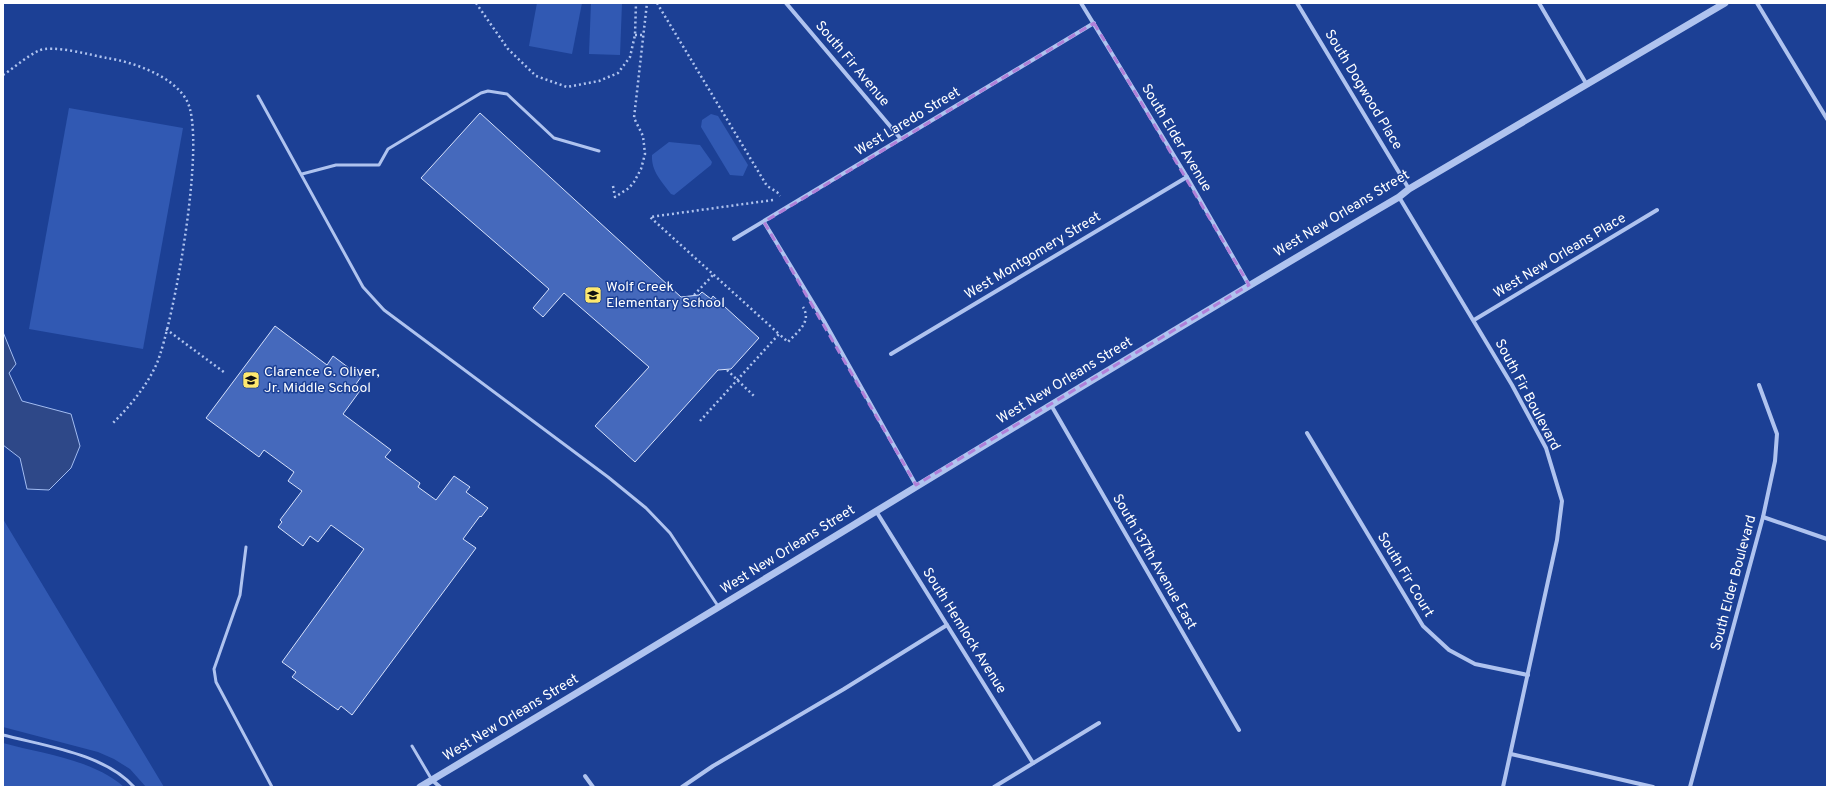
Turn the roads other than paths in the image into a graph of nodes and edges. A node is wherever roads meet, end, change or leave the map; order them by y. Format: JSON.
{"nodes":[{"id":1,"x":786,"y":3,"type":"edge"},
{"id":2,"x":1081,"y":3,"type":"edge"},
{"id":3,"x":1297,"y":3,"type":"edge"},
{"id":4,"x":1538,"y":3,"type":"edge"},
{"id":5,"x":1725,"y":3,"type":"edge"},
{"id":6,"x":1757,"y":3,"type":"edge"},
{"id":7,"x":1094,"y":23,"type":"junction"},
{"id":8,"x":1587,"y":84,"type":"junction"},
{"id":9,"x":258,"y":96,"type":"dead end"},
{"id":10,"x":1827,"y":119,"type":"edge"},
{"id":11,"x":901,"y":139,"type":"junction"},
{"id":12,"x":600,"y":151,"type":"dead end"},
{"id":13,"x":302,"y":174,"type":"junction"},
{"id":14,"x":1187,"y":177,"type":"junction"},
{"id":15,"x":1409,"y":188,"type":"junction"},
{"id":16,"x":1399,"y":197,"type":"junction"},
{"id":17,"x":1657,"y":210,"type":"dead end"},
{"id":18,"x":764,"y":222,"type":"junction"},
{"id":19,"x":734,"y":239,"type":"dead end"},
{"id":20,"x":1249,"y":285,"type":"junction"},
{"id":21,"x":1474,"y":320,"type":"junction"},
{"id":22,"x":891,"y":354,"type":"dead end"},
{"id":23,"x":1759,"y":384,"type":"dead end"},
{"id":24,"x":1051,"y":405,"type":"junction"},
{"id":25,"x":1307,"y":433,"type":"dead end"},
{"id":26,"x":916,"y":486,"type":"junction"},
{"id":27,"x":876,"y":510,"type":"junction"},
{"id":28,"x":1763,"y":518,"type":"junction"},
{"id":29,"x":1827,"y":539,"type":"edge"},
{"id":30,"x":246,"y":547,"type":"dead end"},
{"id":31,"x":719,"y":608,"type":"junction"},
{"id":32,"x":946,"y":625,"type":"junction"},
{"id":33,"x":1528,"y":675,"type":"junction"},
{"id":34,"x":1099,"y":723,"type":"dead end"},
{"id":35,"x":1239,"y":730,"type":"dead end"},
{"id":36,"x":3,"y":735,"type":"edge"},
{"id":37,"x":412,"y":746,"type":"dead end"},
{"id":38,"x":1511,"y":754,"type":"junction"},
{"id":39,"x":1033,"y":763,"type":"junction"},
{"id":40,"x":585,"y":776,"type":"dead end"},
{"id":41,"x":433,"y":783,"type":"edge"},
{"id":42,"x":134,"y":787,"type":"edge"},
{"id":43,"x":272,"y":787,"type":"edge"},
{"id":44,"x":420,"y":787,"type":"edge"},
{"id":45,"x":440,"y":787,"type":"edge"},
{"id":46,"x":593,"y":787,"type":"edge"},
{"id":47,"x":682,"y":787,"type":"edge"},
{"id":48,"x":994,"y":787,"type":"edge"},
{"id":49,"x":1503,"y":787,"type":"edge"},
{"id":50,"x":1653,"y":787,"type":"edge"},
{"id":51,"x":1690,"y":787,"type":"edge"}],
"edges":[{"from":1,"to":11,"type":"street","name":"South Fir Avenue"},
{"from":2,"to":7,"type":"street","name":"South Elder Avenue"},
{"from":3,"to":15,"type":"street","name":"South Dogwood Place"},
{"from":4,"to":8,"type":"street"},
{"from":5,"to":8,"type":"street","name":"West New Orleans Street"},
{"from":6,"to":10,"type":"street"},
{"from":7,"to":11,"type":"street","name":"West Laredo Street"},
{"from":7,"to":14,"type":"street","name":"South Elder Avenue"},
{"from":8,"to":15,"type":"street","name":"West New Orleans Street"},
{"from":9,"to":13,"type":"lane"},
{"from":11,"to":18,"type":"street","name":"West Laredo Street"},
{"from":12,"to":13,"type":"lane"},
{"from":13,"to":31,"type":"lane"},
{"from":14,"to":20,"type":"street","name":"South Elder Avenue"},
{"from":14,"to":22,"type":"street","name":"West Montgomery Street"},
{"from":15,"to":16,"type":"street","name":"West New Orleans Street"},
{"from":16,"to":20,"type":"street","name":"West New Orleans Street"},
{"from":16,"to":21,"type":"street","name":"South Fir Boulevard"},
{"from":17,"to":21,"type":"street","name":"West New Orleans Place"},
{"from":18,"to":19,"type":"street","name":"West Laredo Street"},
{"from":18,"to":26,"type":"street"},
{"from":20,"to":24,"type":"street","name":"West New Orleans Street"},
{"from":21,"to":33,"type":"street","name":"South Fir Boulevard"},
{"from":23,"to":28,"type":"street","name":"South Elder Boulevard"},
{"from":24,"to":26,"type":"street","name":"West New Orleans Street"},
{"from":24,"to":35,"type":"street","name":"South 137th Avenue East"},
{"from":25,"to":33,"type":"street","name":"South Fir Court"},
{"from":26,"to":27,"type":"street","name":"West New Orleans Street"},
{"from":27,"to":31,"type":"street","name":"West New Orleans Street"},
{"from":27,"to":32,"type":"street","name":"South Hemlock Avenue"},
{"from":28,"to":29,"type":"street"},
{"from":28,"to":51,"type":"street","name":"South Elder Boulevard"},
{"from":30,"to":43,"type":"lane"},
{"from":31,"to":41,"type":"street","name":"West New Orleans Street"},
{"from":32,"to":39,"type":"street","name":"South Hemlock Avenue"},
{"from":32,"to":47,"type":"street"},
{"from":33,"to":38,"type":"street","name":"South Fir Boulevard"},
{"from":34,"to":39,"type":"street"},
{"from":36,"to":42,"type":"lane"},
{"from":37,"to":41,"type":"lane"},
{"from":38,"to":49,"type":"street","name":"South Fir Boulevard"},
{"from":38,"to":50,"type":"street"},
{"from":39,"to":48,"type":"street"},
{"from":40,"to":46,"type":"street"},
{"from":41,"to":44,"type":"street","name":"West New Orleans Street"},
{"from":41,"to":45,"type":"street"}]}
